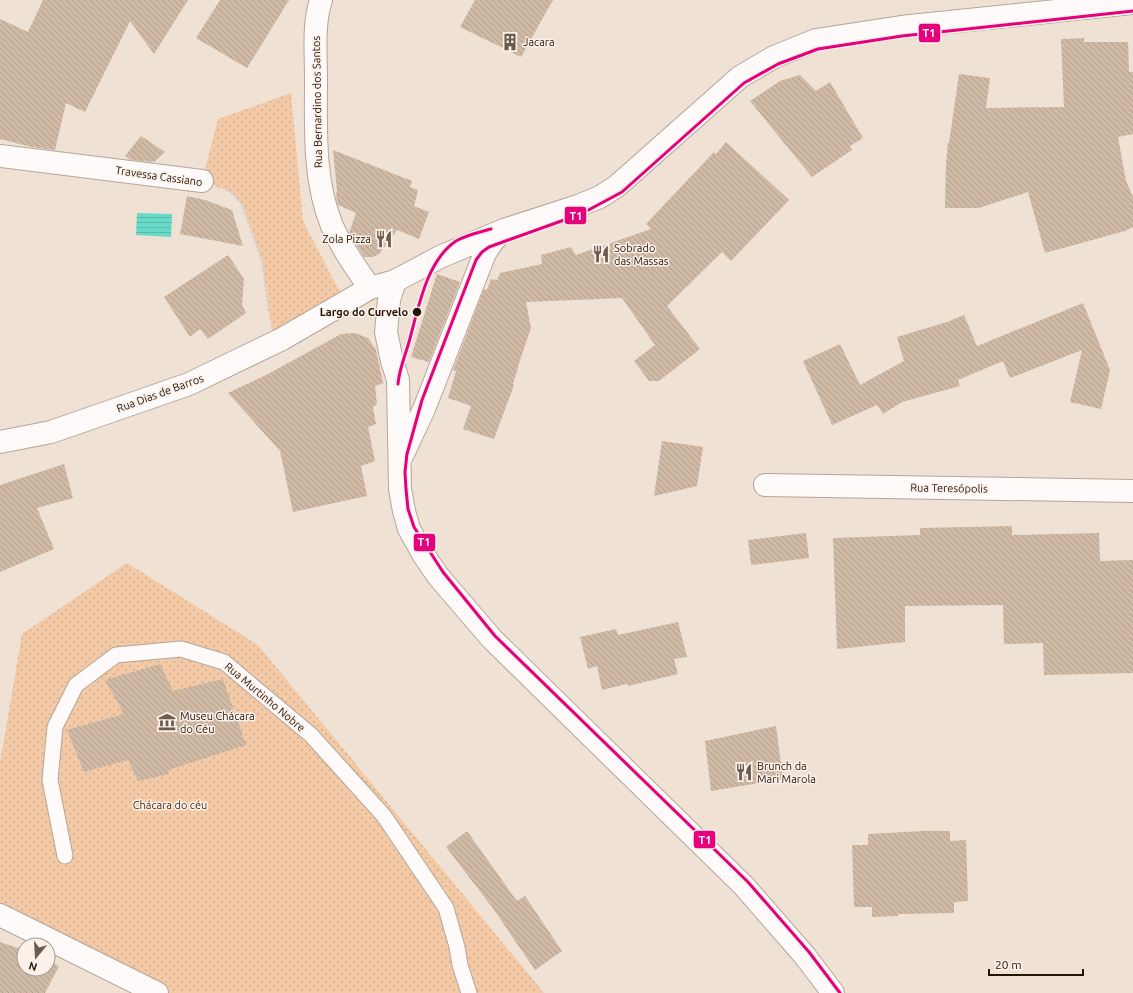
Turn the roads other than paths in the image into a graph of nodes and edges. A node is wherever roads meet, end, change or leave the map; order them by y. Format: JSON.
{"nodes":[{"id":1,"x":321,"y":0,"type":"edge"},
{"id":2,"x":1133,"y":3,"type":"edge"},
{"id":3,"x":0,"y":156,"type":"edge"},
{"id":4,"x":202,"y":181,"type":"road end"},
{"id":5,"x":504,"y":230,"type":"junction"},
{"id":6,"x":395,"y":281,"type":"junction"},
{"id":7,"x":370,"y":288,"type":"junction"},
{"id":8,"x":0,"y":442,"type":"edge"},
{"id":9,"x":400,"y":459,"type":"junction"},
{"id":10,"x":765,"y":486,"type":"dead end"},
{"id":11,"x":1133,"y":491,"type":"edge"},
{"id":12,"x":65,"y":856,"type":"dead end"},
{"id":13,"x":0,"y":915,"type":"edge"},
{"id":14,"x":157,"y":993,"type":"edge"},
{"id":15,"x":469,"y":993,"type":"edge"},
{"id":16,"x":833,"y":993,"type":"edge"}],
"edges":[{"from":1,"to":7,"type":"street","name":"Rua Bernardino dos Santos"},
{"from":2,"to":5,"type":"street","name":"Rua Dias de Barros"},
{"from":3,"to":4,"type":"street","name":"Travessa Cassiano"},
{"from":5,"to":6,"type":"street","name":"Rua Dias de Barros"},
{"from":5,"to":9,"type":"street"},
{"from":6,"to":7,"type":"street","name":"Rua Dias de Barros"},
{"from":6,"to":9,"type":"street"},
{"from":7,"to":8,"type":"street","name":"Rua Dias de Barros"},
{"from":9,"to":16,"type":"street"},
{"from":10,"to":11,"type":"street","name":"Rua Teresópolis"},
{"from":12,"to":15,"type":"lane","name":"Rua Murtinho Nobre"},
{"from":13,"to":14,"type":"street"}]}
